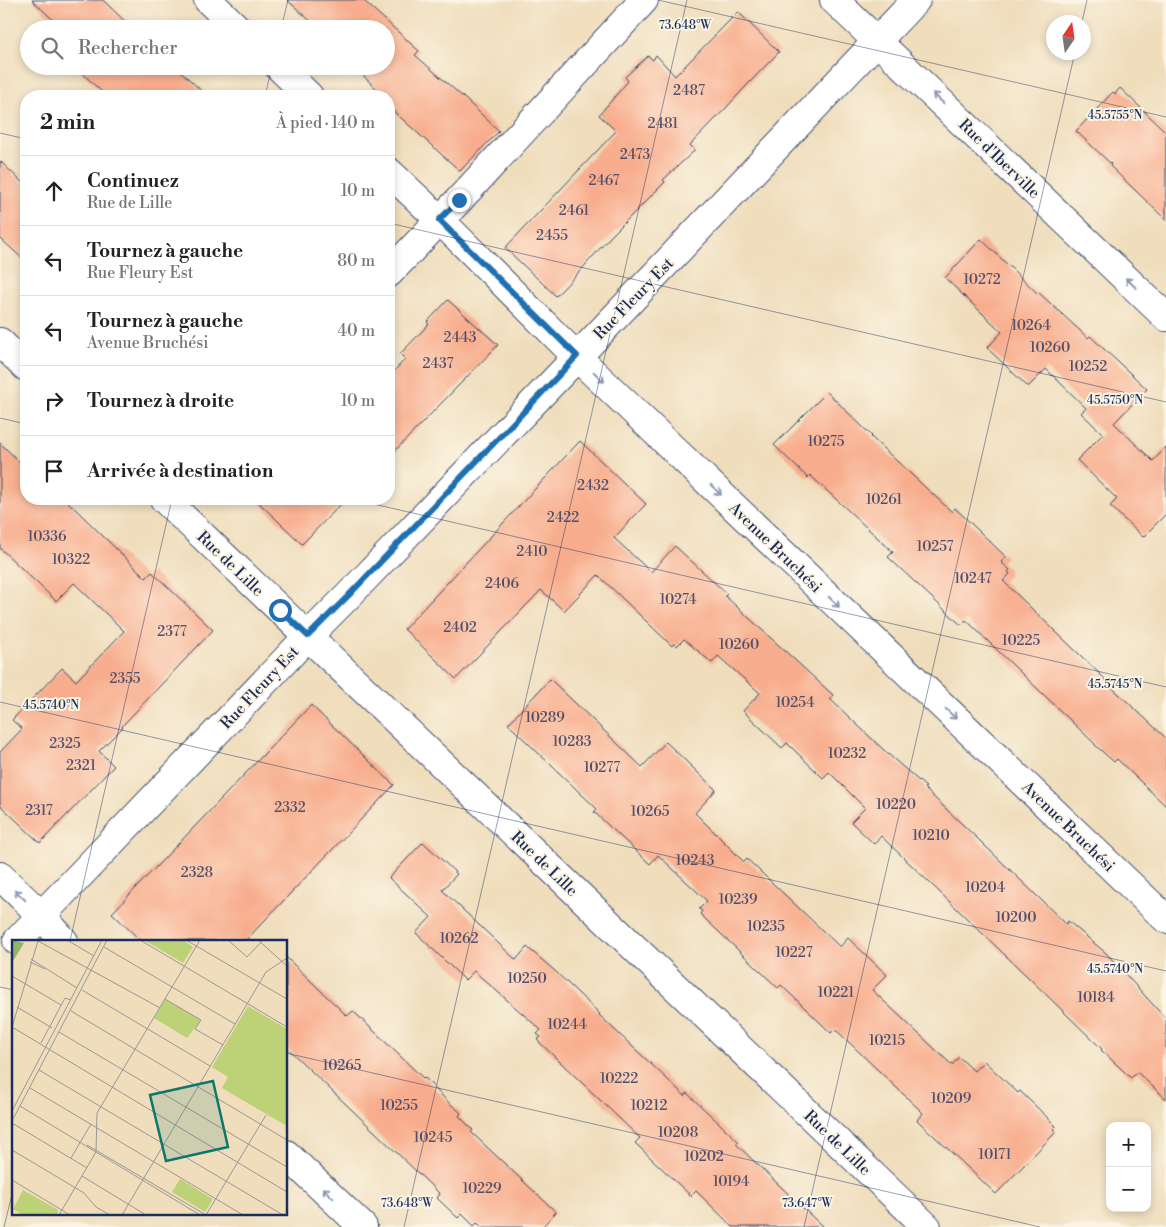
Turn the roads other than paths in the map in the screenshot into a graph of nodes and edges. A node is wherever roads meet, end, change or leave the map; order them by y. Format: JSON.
{"nodes":[{"id":1,"x":208,"y":0,"type":"edge"},
{"id":2,"x":644,"y":0,"type":"edge"},
{"id":3,"x":834,"y":0,"type":"edge"},
{"id":4,"x":916,"y":0,"type":"edge"},
{"id":5,"x":229,"y":20,"type":"edge"},
{"id":6,"x":877,"y":41,"type":"junction"},
{"id":7,"x":287,"y":75,"type":"edge"},
{"id":8,"x":303,"y":90,"type":"edge"},
{"id":9,"x":395,"y":178,"type":"edge"},
{"id":10,"x":439,"y":220,"type":"junction"},
{"id":11,"x":395,"y":267,"type":"edge"},
{"id":12,"x":1166,"y":317,"type":"edge"},
{"id":13,"x":0,"y":342,"type":"edge"},
{"id":14,"x":577,"y":356,"type":"junction"},
{"id":15,"x":20,"y":361,"type":"edge"},
{"id":16,"x":173,"y":505,"type":"edge"},
{"id":17,"x":308,"y":636,"type":"junction"},
{"id":18,"x":0,"y":876,"type":"edge"},
{"id":19,"x":41,"y":915,"type":"junction"},
{"id":20,"x":1166,"y":919,"type":"edge"},
{"id":21,"x":18,"y":940,"type":"edge"},
{"id":22,"x":63,"y":940,"type":"edge"},
{"id":23,"x":12,"y":946,"type":"edge"},
{"id":24,"x":0,"y":958,"type":"edge"},
{"id":25,"x":288,"y":1156,"type":"edge"},
{"id":26,"x":363,"y":1227,"type":"edge"},
{"id":27,"x":927,"y":1227,"type":"edge"}],
"edges":[{"from":1,"to":5,"type":"street"},
{"from":2,"to":10,"type":"street"},
{"from":3,"to":6,"type":"street","name":"Rue d'Iberville"},
{"from":4,"to":6,"type":"street","name":"Rue Fleury Est"},
{"from":12,"to":6,"type":"street","name":"Rue d'Iberville","one_way":true},
{"from":6,"to":14,"type":"street","name":"Rue Fleury Est"},
{"from":7,"to":8,"type":"street"},
{"from":9,"to":10,"type":"street","name":"Avenue Bruchési"},
{"from":10,"to":11,"type":"street"},
{"from":10,"to":14,"type":"street","name":"Avenue Bruchési"},
{"from":13,"to":15,"type":"street"},
{"from":14,"to":17,"type":"street","name":"Rue Fleury Est"},
{"from":14,"to":20,"type":"street","name":"Avenue Bruchési","one_way":true},
{"from":16,"to":17,"type":"street","name":"Rue de Lille"},
{"from":17,"to":19,"type":"street","name":"Rue Fleury Est"},
{"from":17,"to":27,"type":"street","name":"Rue de Lille"},
{"from":19,"to":18,"type":"street","one_way":true},
{"from":19,"to":21,"type":"street","name":"Rue Fleury Est"},
{"from":19,"to":22,"type":"street"},
{"from":23,"to":24,"type":"street"},
{"from":26,"to":25,"type":"street","one_way":true}]}
